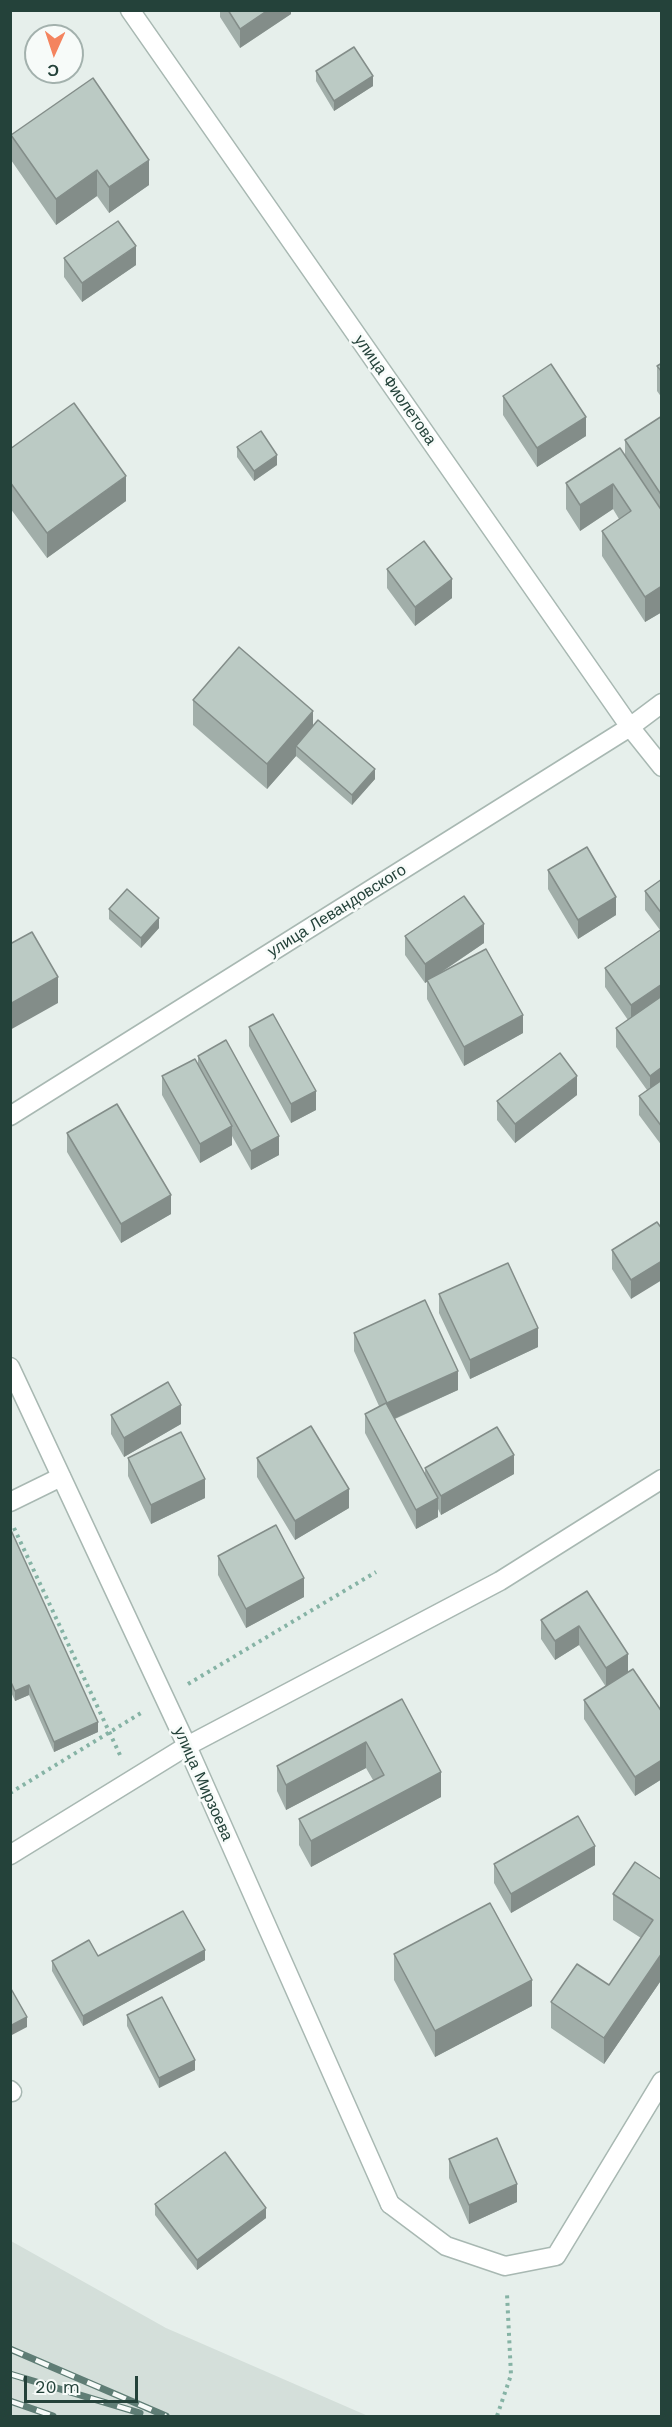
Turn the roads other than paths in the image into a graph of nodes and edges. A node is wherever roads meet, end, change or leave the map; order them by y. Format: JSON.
{"nodes":[{"id":1,"x":130,"y":10,"type":"edge"},
{"id":2,"x":662,"y":703,"type":"edge"},
{"id":3,"x":630,"y":727,"type":"junction"},
{"id":4,"x":662,"y":767,"type":"edge"},
{"id":5,"x":10,"y":1116,"type":"edge"},
{"id":6,"x":10,"y":1367,"type":"edge"},
{"id":7,"x":62,"y":1477,"type":"junction"},
{"id":8,"x":662,"y":1479,"type":"edge"},
{"id":9,"x":10,"y":1502,"type":"edge"},
{"id":10,"x":187,"y":1746,"type":"junction"},
{"id":11,"x":10,"y":1855,"type":"edge"},
{"id":12,"x":662,"y":2081,"type":"edge"}],
"edges":[{"from":1,"to":3,"type":"street","name":"улица Фиолетова"},
{"from":2,"to":3,"type":"street","name":"улица Левандовского"},
{"from":3,"to":4,"type":"street","name":"улица Фиолетова"},
{"from":3,"to":5,"type":"street","name":"улица Левандовского"},
{"from":6,"to":7,"type":"street","name":"улица Мирзоева"},
{"from":7,"to":9,"type":"street"},
{"from":7,"to":10,"type":"street","name":"улица Мирзоева"},
{"from":8,"to":10,"type":"street"},
{"from":10,"to":11,"type":"street"},
{"from":10,"to":12,"type":"street","name":"улица Мирзоева"}]}
